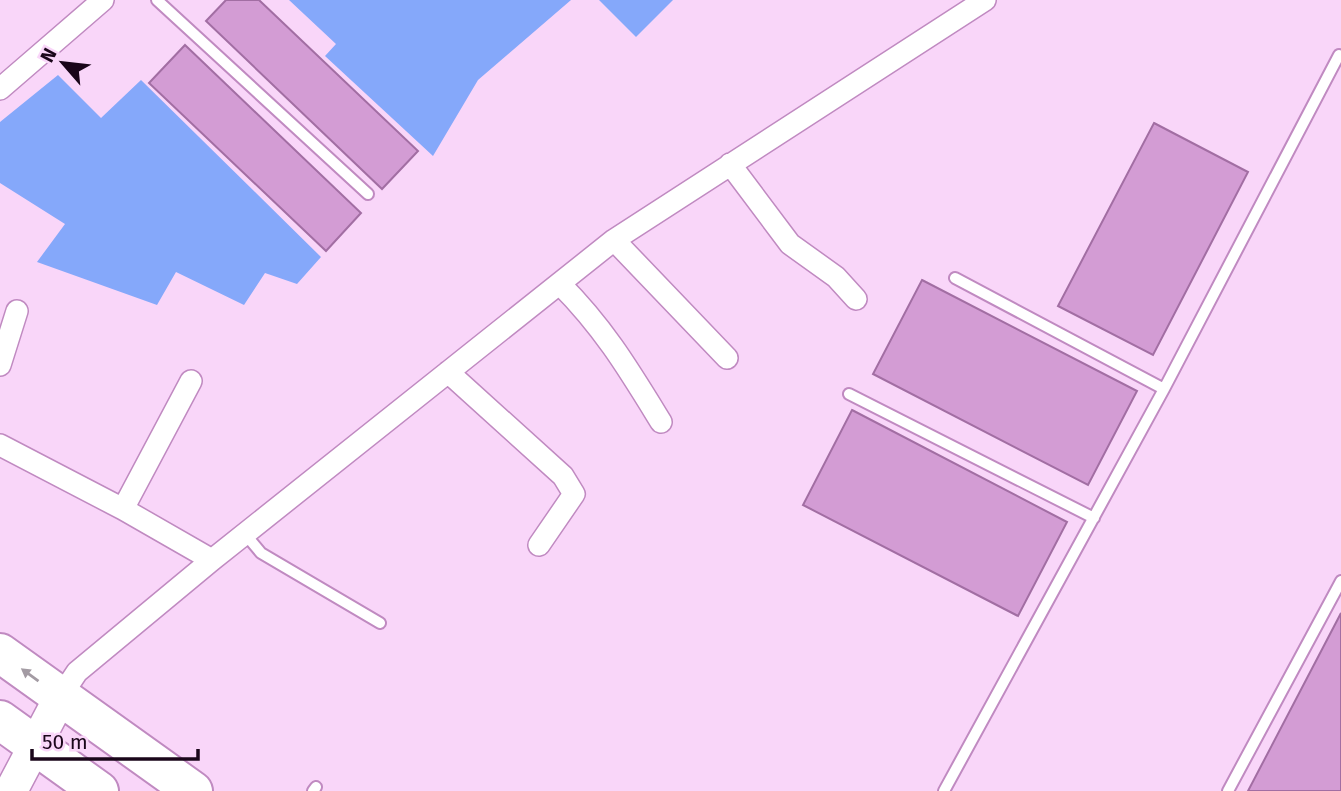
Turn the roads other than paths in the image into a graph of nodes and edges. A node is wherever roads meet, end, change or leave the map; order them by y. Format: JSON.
{"nodes":[{"id":1,"x":103,"y":0,"type":"edge"},
{"id":2,"x":157,"y":0,"type":"edge"},
{"id":3,"x":985,"y":0,"type":"edge"},
{"id":4,"x":1339,"y":55,"type":"edge"},
{"id":5,"x":0,"y":89,"type":"edge"},
{"id":6,"x":730,"y":164,"type":"junction"},
{"id":7,"x":368,"y":194,"type":"dead end"},
{"id":8,"x":614,"y":240,"type":"junction"},
{"id":9,"x":955,"y":278,"type":"dead end"},
{"id":10,"x":561,"y":284,"type":"junction"},
{"id":11,"x":856,"y":299,"type":"dead end"},
{"id":12,"x":17,"y":312,"type":"dead end"},
{"id":13,"x":727,"y":358,"type":"dead end"},
{"id":14,"x":0,"y":365,"type":"edge"},
{"id":15,"x":448,"y":372,"type":"junction"},
{"id":16,"x":191,"y":381,"type":"dead end"},
{"id":17,"x":1164,"y":389,"type":"junction"},
{"id":18,"x":849,"y":394,"type":"dead end"},
{"id":19,"x":661,"y":422,"type":"dead end"},
{"id":20,"x":0,"y":444,"type":"edge"},
{"id":21,"x":123,"y":509,"type":"junction"},
{"id":22,"x":1094,"y":518,"type":"junction"},
{"id":23,"x":246,"y":535,"type":"junction"},
{"id":24,"x":539,"y":545,"type":"dead end"},
{"id":25,"x":212,"y":560,"type":"junction"},
{"id":26,"x":1341,"y":581,"type":"edge"},
{"id":27,"x":380,"y":623,"type":"dead end"},
{"id":28,"x":0,"y":653,"type":"edge"},
{"id":29,"x":61,"y":696,"type":"junction"},
{"id":30,"x":0,"y":720,"type":"edge"},
{"id":31,"x":35,"y":746,"type":"junction"},
{"id":32,"x":11,"y":791,"type":"edge"},
{"id":33,"x":99,"y":791,"type":"edge"},
{"id":34,"x":193,"y":791,"type":"edge"},
{"id":35,"x":944,"y":791,"type":"edge"},
{"id":36,"x":1228,"y":791,"type":"edge"}],
"edges":[{"from":1,"to":5,"type":"street"},
{"from":2,"to":7,"type":"lane"},
{"from":3,"to":6,"type":"street"},
{"from":4,"to":17,"type":"lane"},
{"from":6,"to":8,"type":"street"},
{"from":6,"to":11,"type":"street"},
{"from":8,"to":10,"type":"street"},
{"from":8,"to":13,"type":"street"},
{"from":9,"to":17,"type":"lane"},
{"from":10,"to":15,"type":"street"},
{"from":10,"to":19,"type":"street"},
{"from":12,"to":14,"type":"street"},
{"from":15,"to":23,"type":"street"},
{"from":15,"to":24,"type":"street"},
{"from":16,"to":21,"type":"street"},
{"from":17,"to":22,"type":"lane"},
{"from":18,"to":22,"type":"lane"},
{"from":20,"to":21,"type":"street"},
{"from":21,"to":25,"type":"street"},
{"from":22,"to":35,"type":"lane"},
{"from":23,"to":25,"type":"street"},
{"from":23,"to":27,"type":"lane"},
{"from":25,"to":29,"type":"street"},
{"from":26,"to":36,"type":"lane"},
{"from":29,"to":28,"type":"highway","one_way":true},
{"from":29,"to":31,"type":"street"},
{"from":29,"to":34,"type":"highway"},
{"from":30,"to":31,"type":"highway"},
{"from":31,"to":32,"type":"street"},
{"from":31,"to":33,"type":"highway"}]}
